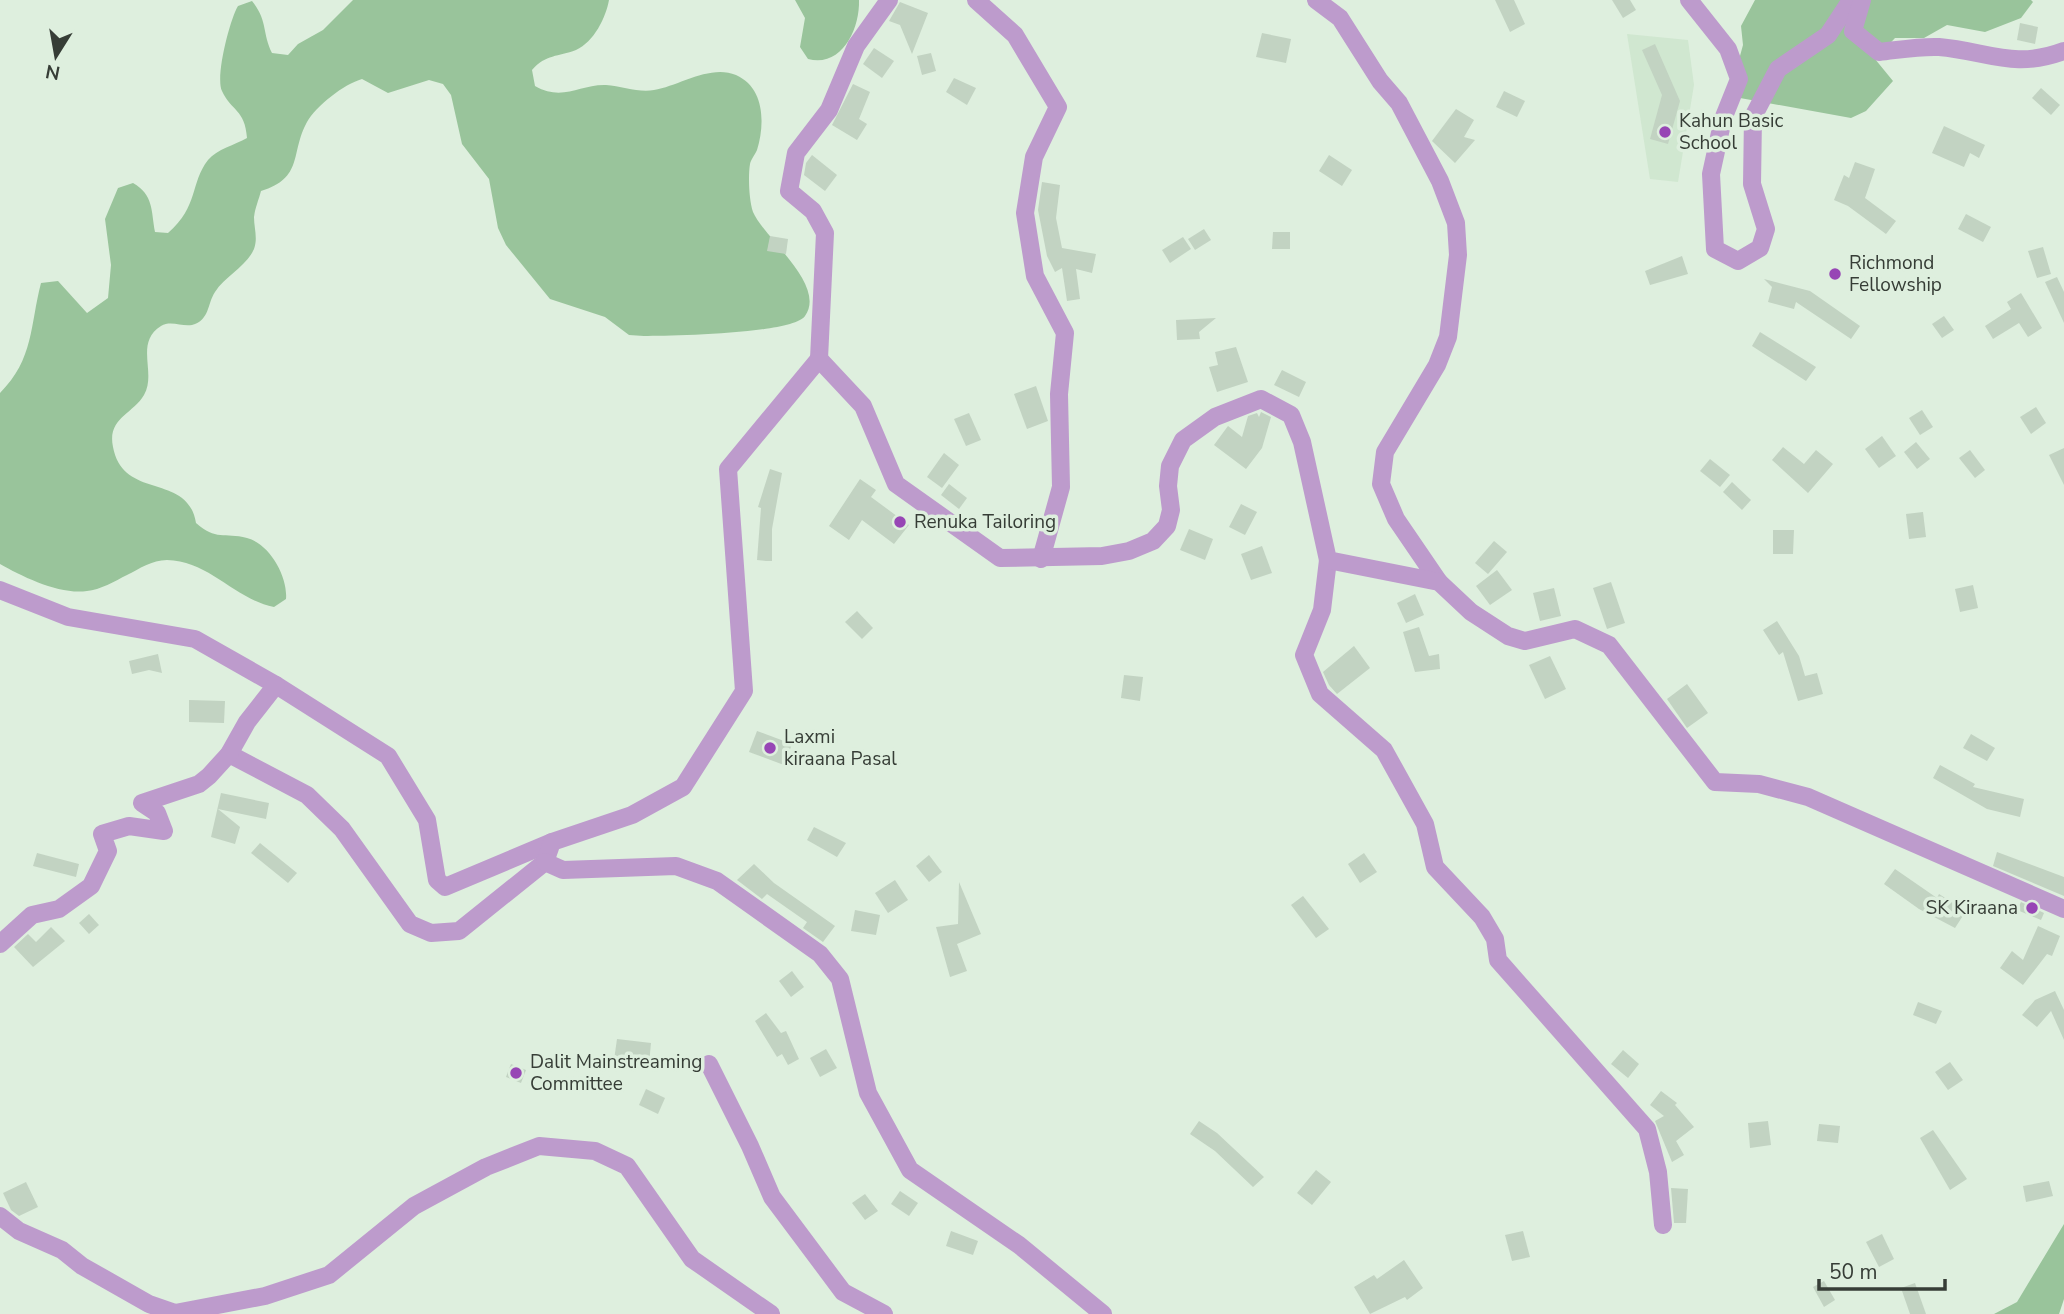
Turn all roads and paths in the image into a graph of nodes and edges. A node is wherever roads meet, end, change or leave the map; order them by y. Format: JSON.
{"nodes":[{"id":1,"x":889,"y":0,"type":"edge"},
{"id":2,"x":975,"y":0,"type":"edge"},
{"id":3,"x":1316,"y":0,"type":"edge"},
{"id":4,"x":1689,"y":0,"type":"edge"},
{"id":5,"x":1851,"y":0,"type":"edge"},
{"id":6,"x":1862,"y":0,"type":"edge"},
{"id":7,"x":2064,"y":51,"type":"edge"},
{"id":8,"x":819,"y":359,"type":"junction"},
{"id":9,"x":1041,"y":559,"type":"junction"},
{"id":10,"x":1328,"y":560,"type":"junction"},
{"id":11,"x":1439,"y":582,"type":"junction"},
{"id":12,"x":0,"y":590,"type":"edge"},
{"id":13,"x":276,"y":685,"type":"junction"},
{"id":14,"x":229,"y":754,"type":"junction"},
{"id":15,"x":552,"y":842,"type":"junction"},
{"id":16,"x":545,"y":862,"type":"junction"},
{"id":17,"x":2064,"y":909,"type":"edge"},
{"id":18,"x":0,"y":944,"type":"edge"},
{"id":19,"x":709,"y":1064,"type":"dead end"},
{"id":20,"x":0,"y":1216,"type":"edge"},
{"id":21,"x":1663,"y":1225,"type":"dead end"},
{"id":22,"x":771,"y":1314,"type":"edge"},
{"id":23,"x":884,"y":1314,"type":"edge"},
{"id":24,"x":1103,"y":1314,"type":"edge"}],
"edges":[{"from":1,"to":8,"type":"street"},
{"from":2,"to":9,"type":"street"},
{"from":3,"to":11,"type":"street"},
{"from":4,"to":5,"type":"street"},
{"from":6,"to":7,"type":"street"},
{"from":8,"to":9,"type":"street"},
{"from":8,"to":15,"type":"street"},
{"from":9,"to":10,"type":"street"},
{"from":10,"to":11,"type":"street"},
{"from":10,"to":21,"type":"street"},
{"from":11,"to":17,"type":"street"},
{"from":12,"to":13,"type":"street"},
{"from":13,"to":14,"type":"street"},
{"from":13,"to":15,"type":"street"},
{"from":14,"to":16,"type":"street"},
{"from":14,"to":18,"type":"street"},
{"from":15,"to":16,"type":"street"},
{"from":16,"to":24,"type":"street"},
{"from":19,"to":23,"type":"street"},
{"from":20,"to":22,"type":"street"}]}
